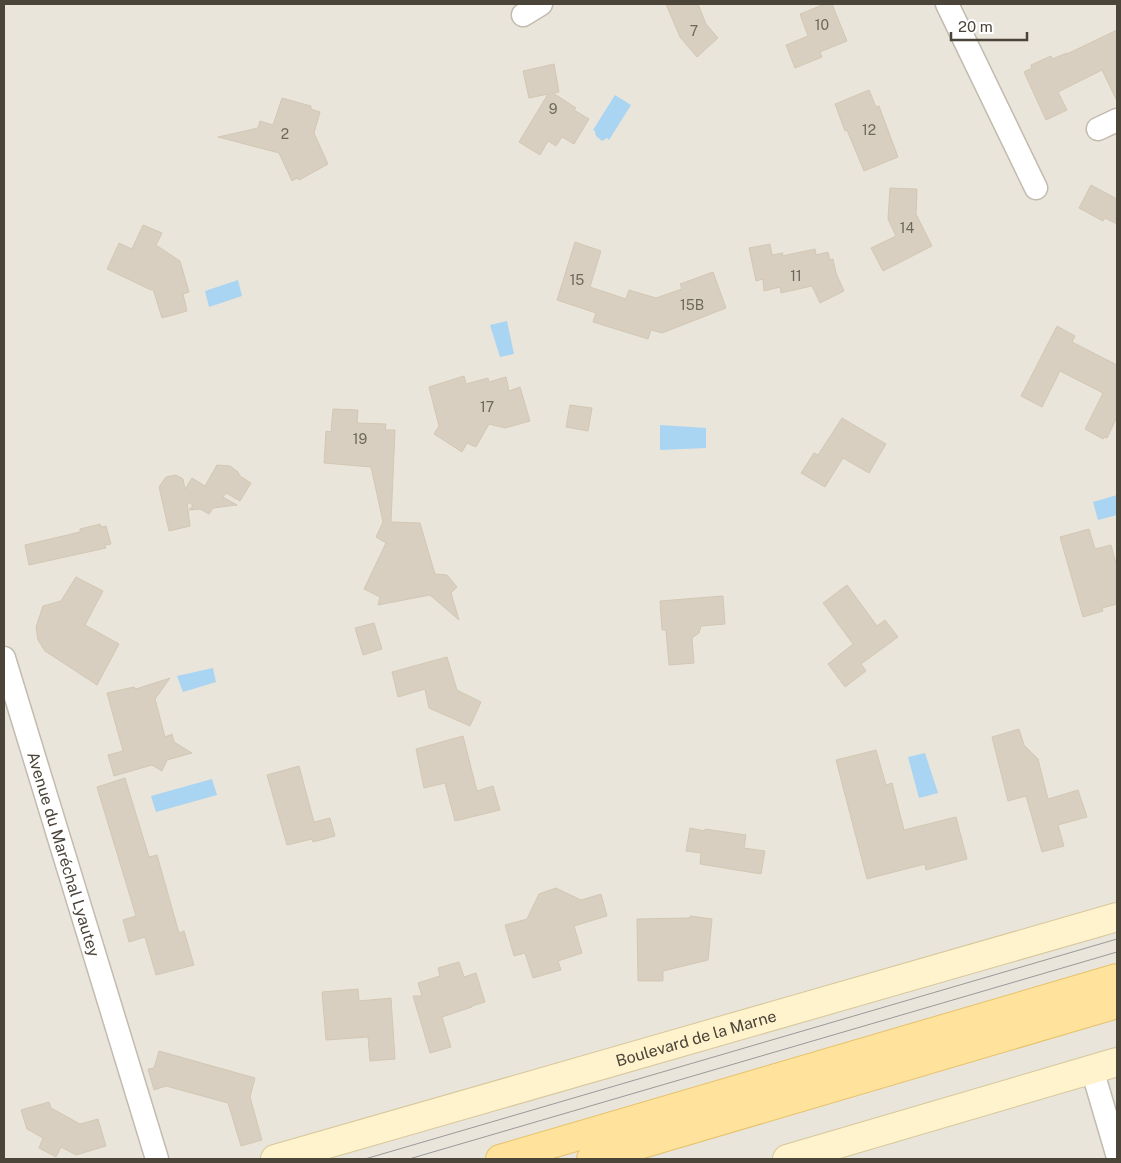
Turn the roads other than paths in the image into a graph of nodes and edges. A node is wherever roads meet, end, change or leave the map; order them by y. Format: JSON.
{"nodes":[{"id":1,"x":947,"y":4,"type":"edge"},
{"id":2,"x":1036,"y":188,"type":"dead end"},
{"id":3,"x":4,"y":658,"type":"edge"},
{"id":4,"x":1117,"y":917,"type":"edge"},
{"id":5,"x":1117,"y":978,"type":"edge"},
{"id":6,"x":1117,"y":1004,"type":"edge"},
{"id":7,"x":1104,"y":1065,"type":"edge"},
{"id":8,"x":1117,"y":1154,"type":"edge"},
{"id":9,"x":156,"y":1159,"type":"edge"},
{"id":10,"x":275,"y":1159,"type":"edge"},
{"id":11,"x":500,"y":1159,"type":"edge"},
{"id":12,"x":591,"y":1159,"type":"edge"},
{"id":13,"x":787,"y":1159,"type":"edge"}],
"edges":[{"from":1,"to":2,"type":"street"},
{"from":3,"to":9,"type":"street","name":"Avenue du Maréchal Lyautey"},
{"from":4,"to":10,"type":"street","name":"Boulevard de la Marne"},
{"from":5,"to":11,"type":"main road"},
{"from":6,"to":12,"type":"main road"},
{"from":7,"to":8,"type":"street"},
{"from":7,"to":13,"type":"street"}]}
